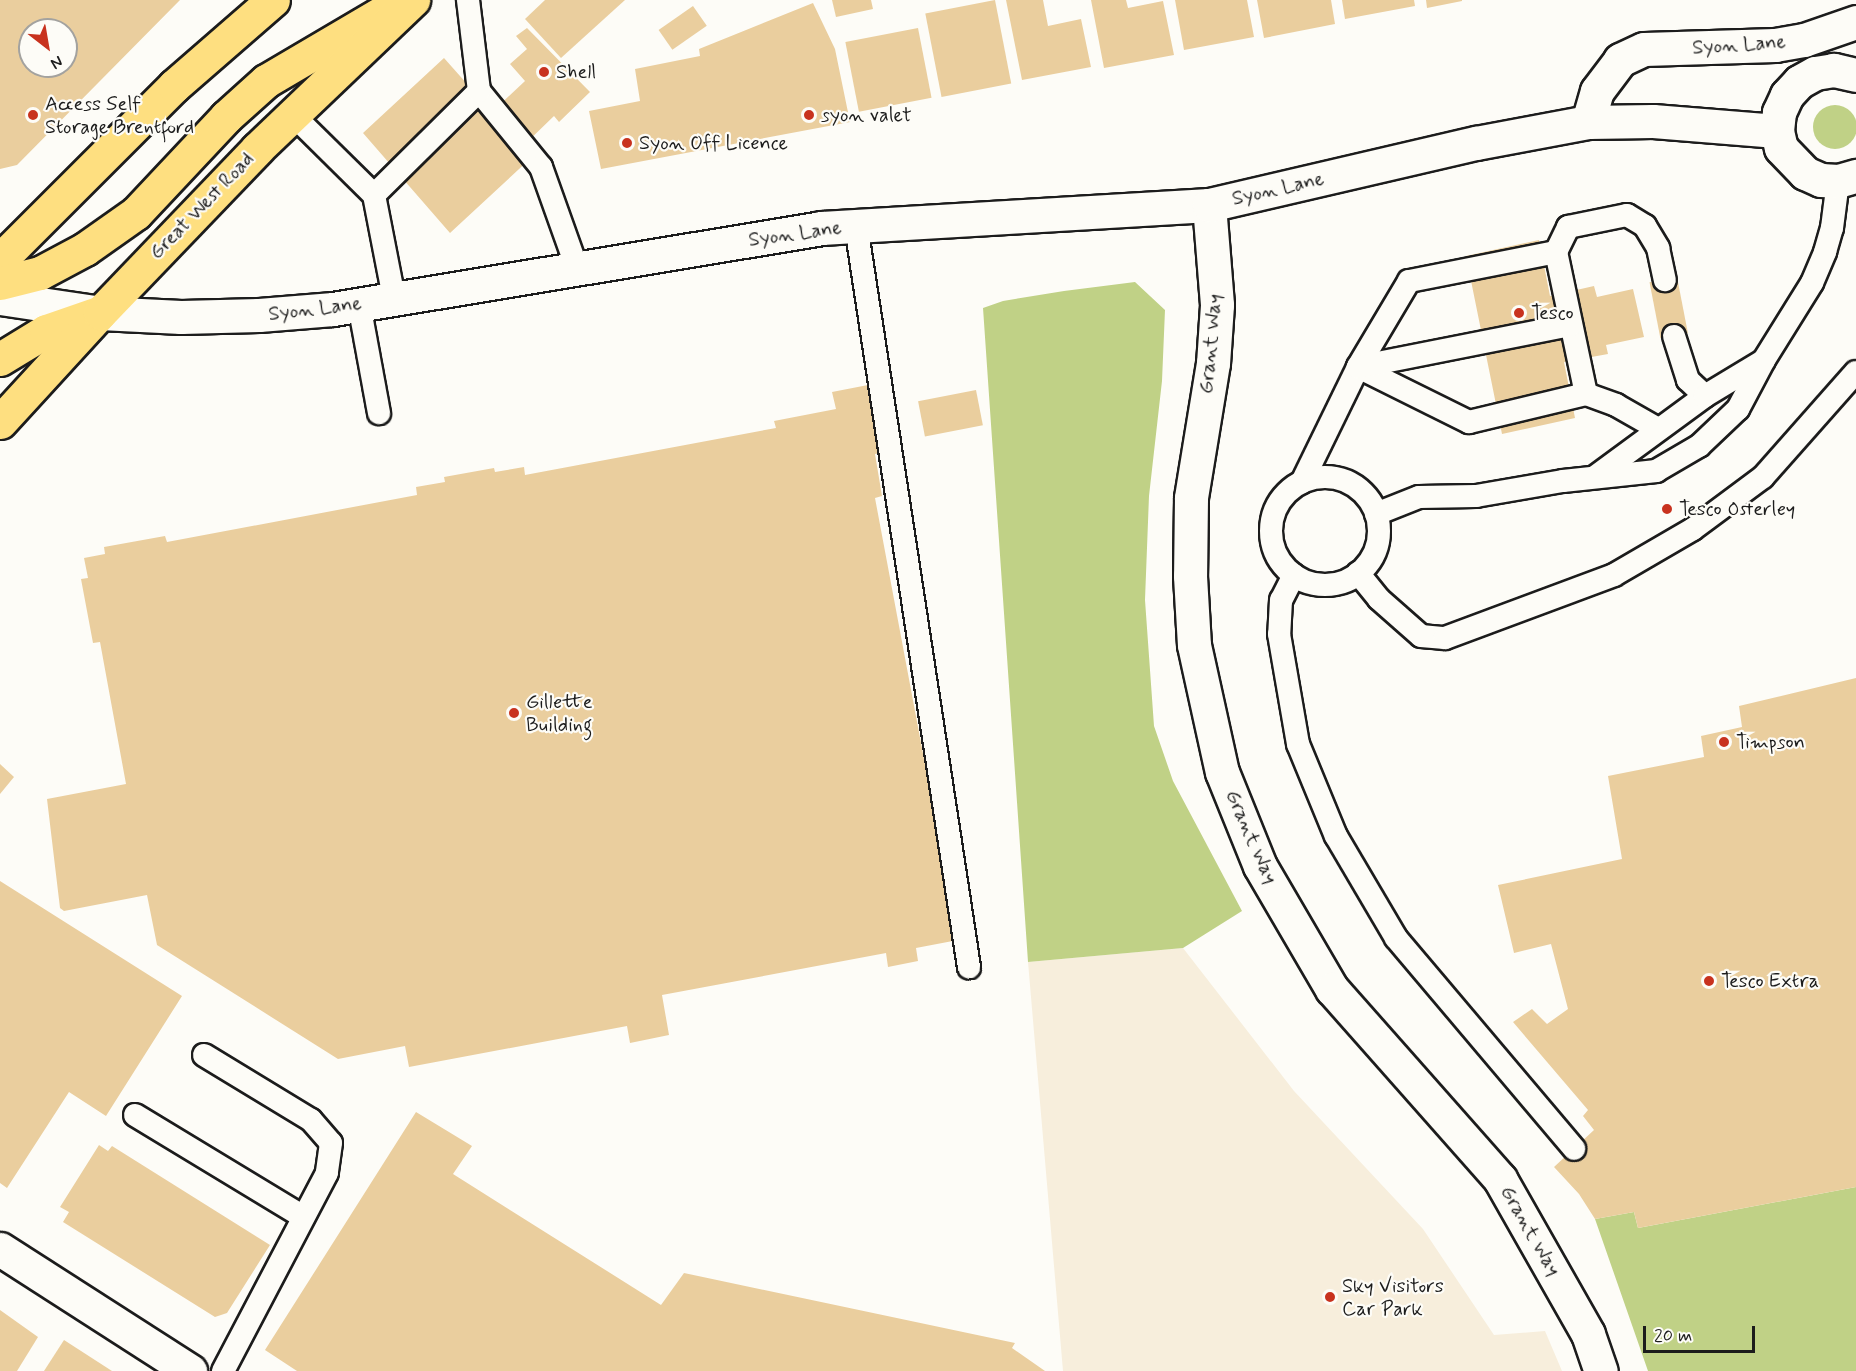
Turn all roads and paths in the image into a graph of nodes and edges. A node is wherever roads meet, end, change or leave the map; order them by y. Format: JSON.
{"nodes":[{"id":1,"x":273,"y":0,"type":"edge"},
{"id":2,"x":403,"y":0,"type":"edge"},
{"id":3,"x":413,"y":0,"type":"edge"},
{"id":4,"x":468,"y":0,"type":"edge"},
{"id":5,"x":1856,"y":22,"type":"edge"},
{"id":6,"x":1856,"y":75,"type":"edge"},
{"id":7,"x":479,"y":91,"type":"junction"},
{"id":8,"x":293,"y":115,"type":"junction"},
{"id":9,"x":1588,"y":122,"type":"junction"},
{"id":10,"x":1777,"y":131,"type":"junction"},
{"id":11,"x":1847,"y":178,"type":"edge"},
{"id":12,"x":374,"y":195,"type":"junction"},
{"id":13,"x":1209,"y":205,"type":"junction"},
{"id":14,"x":855,"y":226,"type":"junction"},
{"id":15,"x":1556,"y":252,"type":"junction"},
{"id":16,"x":0,"y":260,"type":"edge"},
{"id":17,"x":577,"y":268,"type":"junction"},
{"id":18,"x":1665,"y":280,"type":"dead end"},
{"id":19,"x":0,"y":283,"type":"edge"},
{"id":20,"x":0,"y":298,"type":"edge"},
{"id":21,"x":394,"y":298,"type":"junction"},
{"id":22,"x":359,"y":304,"type":"junction"},
{"id":23,"x":100,"y":313,"type":"junction"},
{"id":24,"x":1572,"y":326,"type":"junction"},
{"id":25,"x":1674,"y":336,"type":"dead end"},
{"id":26,"x":0,"y":359,"type":"edge"},
{"id":27,"x":1764,"y":360,"type":"junction"},
{"id":28,"x":1358,"y":368,"type":"junction"},
{"id":29,"x":1856,"y":372,"type":"edge"},
{"id":30,"x":1586,"y":394,"type":"junction"},
{"id":31,"x":1705,"y":396,"type":"junction"},
{"id":32,"x":379,"y":413,"type":"dead end"},
{"id":33,"x":0,"y":422,"type":"edge"},
{"id":34,"x":1658,"y":429,"type":"junction"},
{"id":35,"x":1596,"y":476,"type":"junction"},
{"id":36,"x":1302,"y":482,"type":"junction"},
{"id":37,"x":1376,"y":514,"type":"junction"},
{"id":38,"x":1358,"y":573,"type":"junction"},
{"id":39,"x":1294,"y":575,"type":"junction"},
{"id":40,"x":969,"y":967,"type":"dead end"},
{"id":41,"x":204,"y":1055,"type":"dead end"},
{"id":42,"x":135,"y":1115,"type":"dead end"},
{"id":43,"x":1574,"y":1149,"type":"dead end"},
{"id":44,"x":302,"y":1216,"type":"junction"},
{"id":45,"x":0,"y":1249,"type":"edge"},
{"id":46,"x":1598,"y":1370,"type":"edge"},
{"id":47,"x":190,"y":1371,"type":"edge"},
{"id":48,"x":223,"y":1371,"type":"edge"}],
"edges":[{"from":1,"to":16,"type":"highway"},
{"from":2,"to":19,"type":"highway"},
{"from":3,"to":8,"type":"highway","name":"Great West Road"},
{"from":4,"to":7,"type":"lane"},
{"from":5,"to":9,"type":"main road","name":"Syon Lane"},
{"from":6,"to":10,"type":"main road"},
{"from":7,"to":12,"type":"lane"},
{"from":7,"to":17,"type":"lane"},
{"from":8,"to":12,"type":"lane"},
{"from":8,"to":23,"type":"highway","name":"Great West Road"},
{"from":9,"to":10,"type":"main road","name":"Syon Lane"},
{"from":9,"to":13,"type":"main road","name":"Syon Lane"},
{"from":10,"to":11,"type":"main road"},
{"from":11,"to":27,"type":"lane"},
{"from":12,"to":21,"type":"lane"},
{"from":13,"to":14,"type":"main road","name":"Syon Lane"},
{"from":13,"to":46,"type":"main road","name":"Grant Way"},
{"from":14,"to":17,"type":"main road","name":"Syon Lane"},
{"from":14,"to":40,"type":"lane"},
{"from":15,"to":18,"type":"lane"},
{"from":15,"to":24,"type":"lane"},
{"from":15,"to":28,"type":"lane"},
{"from":17,"to":21,"type":"main road","name":"Syon Lane"},
{"from":20,"to":23,"type":"main road","name":"Syon Lane"},
{"from":21,"to":22,"type":"main road","name":"Syon Lane"},
{"from":22,"to":23,"type":"main road","name":"Syon Lane"},
{"from":22,"to":32,"type":"lane"},
{"from":23,"to":26,"type":"highway"},
{"from":23,"to":33,"type":"highway","name":"Great West Road"},
{"from":24,"to":28,"type":"lane"},
{"from":24,"to":30,"type":"lane"},
{"from":25,"to":31,"type":"lane"},
{"from":27,"to":31,"type":"lane"},
{"from":27,"to":35,"type":"lane"},
{"from":28,"to":30,"type":"lane"},
{"from":28,"to":36,"type":"lane"},
{"from":29,"to":38,"type":"lane"},
{"from":30,"to":34,"type":"lane"},
{"from":31,"to":34,"type":"lane"},
{"from":34,"to":35,"type":"lane"},
{"from":35,"to":37,"type":"lane"},
{"from":36,"to":37,"type":"lane"},
{"from":36,"to":39,"type":"lane"},
{"from":37,"to":38,"type":"lane"},
{"from":38,"to":39,"type":"lane"},
{"from":39,"to":43,"type":"lane"},
{"from":41,"to":44,"type":"lane"},
{"from":42,"to":44,"type":"lane"},
{"from":44,"to":48,"type":"lane"},
{"from":45,"to":47,"type":"main road"}]}
